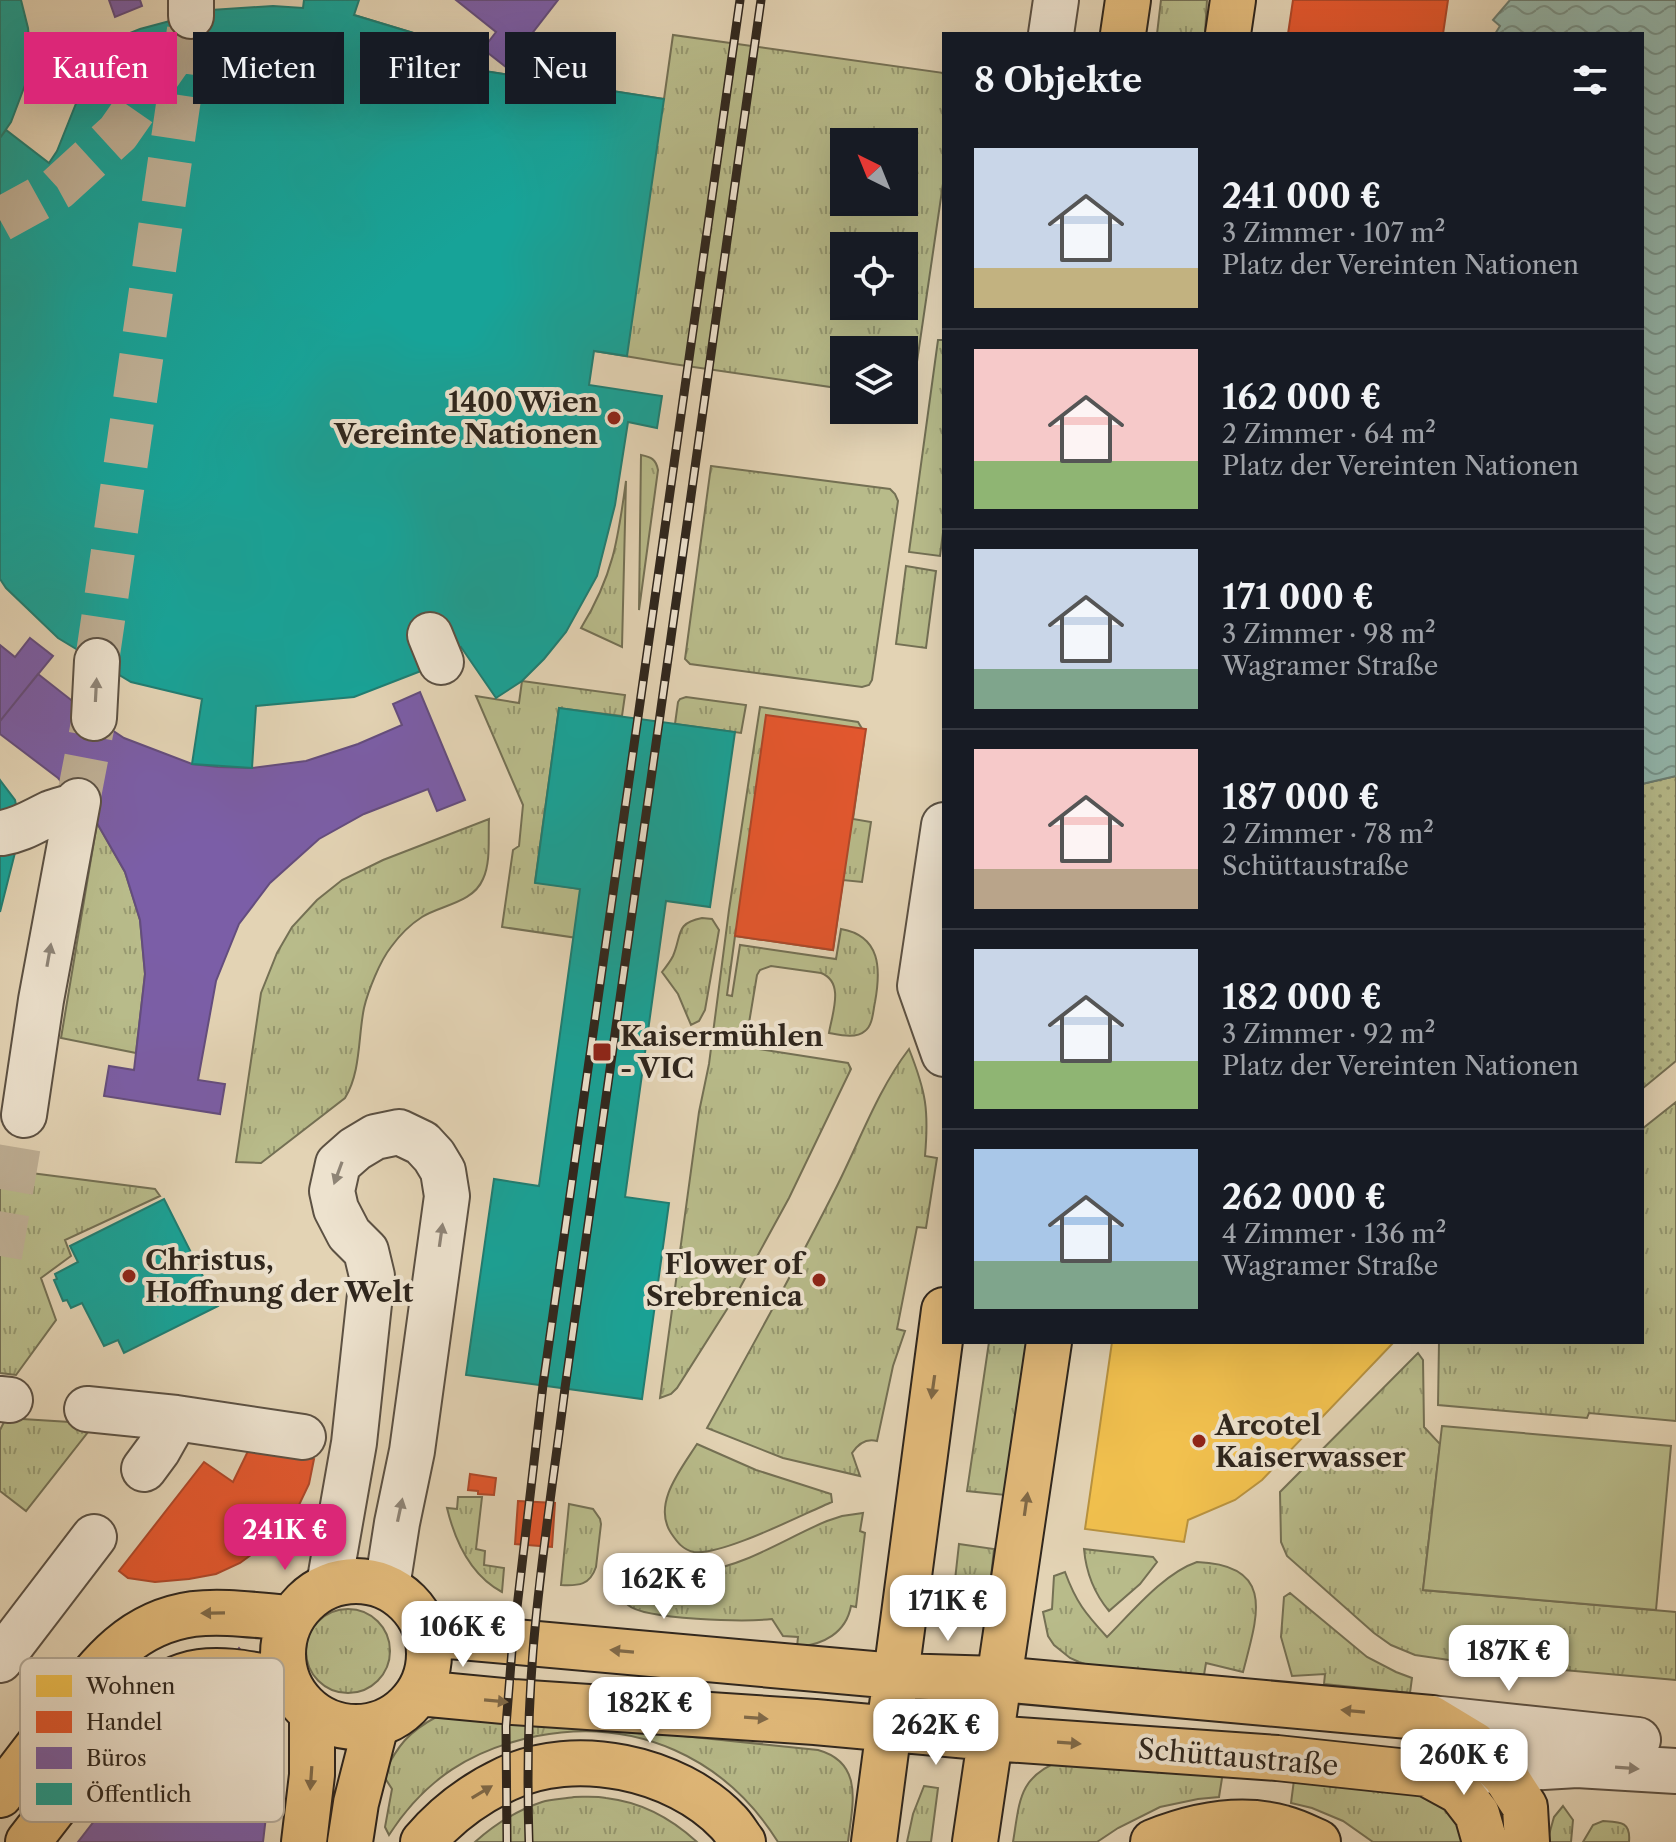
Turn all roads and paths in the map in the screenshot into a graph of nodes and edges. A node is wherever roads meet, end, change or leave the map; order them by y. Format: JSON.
{"nodes":[{"id":1,"x":1056,"y":0,"type":"edge"},
{"id":2,"x":1128,"y":0,"type":"edge"},
{"id":3,"x":1233,"y":0,"type":"edge"},
{"id":4,"x":1051,"y":32,"type":"edge"},
{"id":5,"x":1123,"y":32,"type":"edge"},
{"id":6,"x":1228,"y":32,"type":"edge"},
{"id":7,"x":97,"y":661,"type":"tunnel mouth"},
{"id":8,"x":94,"y":718,"type":"tunnel mouth"},
{"id":9,"x":2,"y":833,"type":"dead end"},
{"id":10,"x":942,"y":838,"type":"edge"},
{"id":11,"x":41,"y":1000,"type":"junction"},
{"id":12,"x":0,"y":1035,"type":"edge"},
{"id":13,"x":942,"y":1048,"type":"edge"},
{"id":14,"x":24,"y":1115,"type":"tunnel mouth"},
{"id":15,"x":942,"y":1325,"type":"edge"},
{"id":16,"x":1049,"y":1344,"type":"edge"},
{"id":17,"x":87,"y":1409,"type":"dead end"},
{"id":18,"x":176,"y":1418,"type":"junction"},
{"id":19,"x":303,"y":1437,"type":"dead end"},
{"id":20,"x":144,"y":1469,"type":"dead end"},
{"id":21,"x":94,"y":1537,"type":"dead end"},
{"id":22,"x":329,"y":1585,"type":"junction"},
{"id":23,"x":387,"y":1587,"type":"junction"},
{"id":24,"x":291,"y":1618,"type":"junction"},
{"id":25,"x":427,"y":1634,"type":"junction"},
{"id":26,"x":107,"y":1658,"type":"edge"},
{"id":27,"x":283,"y":1658,"type":"edge"},
{"id":28,"x":0,"y":1660,"type":"edge"},
{"id":29,"x":284,"y":1663,"type":"edge"},
{"id":30,"x":895,"y":1676,"type":"junction"},
{"id":31,"x":999,"y":1679,"type":"junction"},
{"id":32,"x":286,"y":1680,"type":"joint"},
{"id":33,"x":419,"y":1693,"type":"junction"},
{"id":34,"x":312,"y":1714,"type":"junction"},
{"id":35,"x":1431,"y":1718,"type":"junction"},
{"id":36,"x":376,"y":1725,"type":"junction"},
{"id":37,"x":888,"y":1729,"type":"junction"},
{"id":38,"x":991,"y":1738,"type":"junction"},
{"id":39,"x":1676,"y":1743,"type":"edge"},
{"id":40,"x":1578,"y":1750,"type":"junction"},
{"id":41,"x":20,"y":1769,"type":"edge"},
{"id":42,"x":1676,"y":1771,"type":"edge"},
{"id":43,"x":1427,"y":1774,"type":"junction"},
{"id":44,"x":1510,"y":1774,"type":"junction"},
{"id":45,"x":0,"y":1795,"type":"edge"},
{"id":46,"x":43,"y":1822,"type":"edge"},
{"id":47,"x":28,"y":1842,"type":"edge"},
{"id":48,"x":304,"y":1842,"type":"edge"},
{"id":49,"x":350,"y":1842,"type":"edge"},
{"id":50,"x":423,"y":1842,"type":"edge"},
{"id":51,"x":743,"y":1842,"type":"edge"},
{"id":52,"x":874,"y":1842,"type":"edge"},
{"id":53,"x":975,"y":1842,"type":"edge"},
{"id":54,"x":1153,"y":1842,"type":"edge"},
{"id":55,"x":1318,"y":1842,"type":"edge"},
{"id":56,"x":1486,"y":1842,"type":"edge"},
{"id":57,"x":1528,"y":1842,"type":"edge"}],
"edges":[{"from":1,"to":4,"type":"street"},
{"from":2,"to":5,"type":"main road"},
{"from":3,"to":6,"type":"main road"},
{"from":8,"to":7,"type":"street","one_way":true},
{"from":11,"to":9,"type":"street","one_way":true},
{"from":10,"to":13,"type":"street"},
{"from":11,"to":12,"type":"street"},
{"from":11,"to":14,"type":"street"},
{"from":15,"to":30,"type":"main road","one_way":true},
{"from":31,"to":16,"type":"main road","one_way":true},
{"from":17,"to":18,"type":"street"},
{"from":18,"to":19,"type":"street"},
{"from":18,"to":20,"type":"street"},
{"from":21,"to":28,"type":"street"},
{"from":22,"to":23,"type":"main road"},
{"from":23,"to":22,"type":"street","one_way":true},
{"from":22,"to":24,"type":"main road"},
{"from":23,"to":25,"type":"main road"},
{"from":24,"to":26,"type":"main road","one_way":true},
{"from":24,"to":27,"type":"main road"},
{"from":30,"to":25,"type":"main road","name":"Schüttaustraße","one_way":true},
{"from":25,"to":33,"type":"main road"},
{"from":29,"to":32,"type":"main road"},
{"from":30,"to":31,"type":"main road","name":"Schüttaustraße"},
{"from":30,"to":37,"type":"main road"},
{"from":35,"to":31,"type":"main road","name":"Schüttaustraße","one_way":true},
{"from":31,"to":38,"type":"main road"},
{"from":32,"to":34,"type":"main road"},
{"from":33,"to":36,"type":"main road"},
{"from":33,"to":37,"type":"main road","name":"Schüttaustraße","one_way":true},
{"from":34,"to":36,"type":"main road"},
{"from":34,"to":48,"type":"main road","one_way":true},
{"from":35,"to":40,"type":"street","name":"Schüttaustraße"},
{"from":35,"to":44,"type":"main road"},
{"from":36,"to":49,"type":"main road"},
{"from":37,"to":38,"type":"main road","name":"Schüttaustraße"},
{"from":37,"to":52,"type":"main road"},
{"from":38,"to":43,"type":"main road","name":"Schüttaustraße","one_way":true},
{"from":38,"to":53,"type":"main road"},
{"from":39,"to":40,"type":"street","name":"Schüttaustraße"},
{"from":40,"to":42,"type":"street","name":"Schüttaustraße","one_way":true},
{"from":40,"to":44,"type":"street"},
{"from":40,"to":57,"type":"street"},
{"from":41,"to":45,"type":"main road","one_way":true},
{"from":43,"to":44,"type":"street","name":"Schüttaustraße"},
{"from":43,"to":56,"type":"main road"},
{"from":44,"to":56,"type":"street"},
{"from":44,"to":57,"type":"main road"},
{"from":46,"to":47,"type":"main road"},
{"from":50,"to":51,"type":"main road","one_way":true},
{"from":54,"to":55,"type":"main road"}]}
